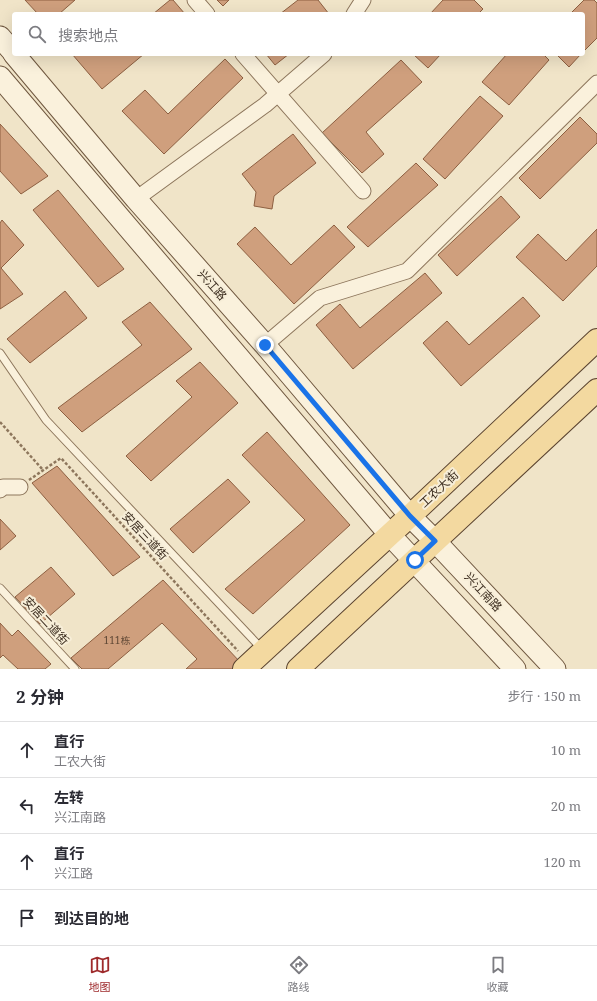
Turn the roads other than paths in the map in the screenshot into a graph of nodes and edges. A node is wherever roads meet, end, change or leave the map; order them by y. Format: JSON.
{"nodes":[{"id":1,"x":195,"y":0,"type":"edge"},
{"id":2,"x":363,"y":0,"type":"edge"},
{"id":3,"x":206,"y":12,"type":"edge"},
{"id":4,"x":355,"y":12,"type":"edge"},
{"id":5,"x":0,"y":37,"type":"edge"},
{"id":6,"x":12,"y":52,"type":"edge"},
{"id":7,"x":16,"y":56,"type":"edge"},
{"id":8,"x":245,"y":56,"type":"edge"},
{"id":9,"x":322,"y":56,"type":"edge"},
{"id":10,"x":0,"y":77,"type":"edge"},
{"id":11,"x":597,"y":83,"type":"edge"},
{"id":12,"x":278,"y":94,"type":"junction"},
{"id":13,"x":363,"y":191,"type":"dead end"},
{"id":14,"x":136,"y":199,"type":"junction"},
{"id":15,"x":597,"y":340,"type":"edge"},
{"id":16,"x":265,"y":345,"type":"junction"},
{"id":17,"x":0,"y":353,"type":"edge"},
{"id":18,"x":597,"y":390,"type":"edge"},
{"id":19,"x":20,"y":487,"type":"road end"},
{"id":20,"x":0,"y":490,"type":"edge"},
{"id":21,"x":410,"y":516,"type":"junction"},
{"id":22,"x":389,"y":534,"type":"junction"},
{"id":23,"x":435,"y":541,"type":"junction"},
{"id":24,"x":415,"y":560,"type":"junction"},
{"id":25,"x":0,"y":588,"type":"edge"},
{"id":26,"x":252,"y":661,"type":"edge"},
{"id":27,"x":75,"y":669,"type":"edge"},
{"id":28,"x":298,"y":669,"type":"edge"},
{"id":29,"x":515,"y":669,"type":"edge"},
{"id":30,"x":555,"y":669,"type":"edge"}],
"edges":[{"from":1,"to":3,"type":"street"},
{"from":2,"to":4,"type":"street"},
{"from":5,"to":6,"type":"main road","name":"兴江路"},
{"from":7,"to":14,"type":"main road","name":"兴江路"},
{"from":8,"to":12,"type":"street"},
{"from":9,"to":12,"type":"street"},
{"from":10,"to":22,"type":"main road"},
{"from":11,"to":16,"type":"street"},
{"from":12,"to":13,"type":"street"},
{"from":12,"to":14,"type":"street"},
{"from":14,"to":16,"type":"main road","name":"兴江路"},
{"from":15,"to":21,"type":"main road","name":"工农大街"},
{"from":16,"to":21,"type":"main road","name":"兴江路"},
{"from":17,"to":26,"type":"lane"},
{"from":18,"to":23,"type":"main road"},
{"from":19,"to":20,"type":"street"},
{"from":21,"to":22,"type":"main road","name":"工农大街"},
{"from":21,"to":23,"type":"main road","name":"兴江南路"},
{"from":22,"to":24,"type":"main road"},
{"from":22,"to":26,"type":"main road","name":"工农大街"},
{"from":23,"to":24,"type":"main road"},
{"from":23,"to":30,"type":"main road","name":"兴江南路"},
{"from":24,"to":28,"type":"main road"},
{"from":24,"to":29,"type":"main road"},
{"from":25,"to":27,"type":"lane","name":"安居二道街"}]}
